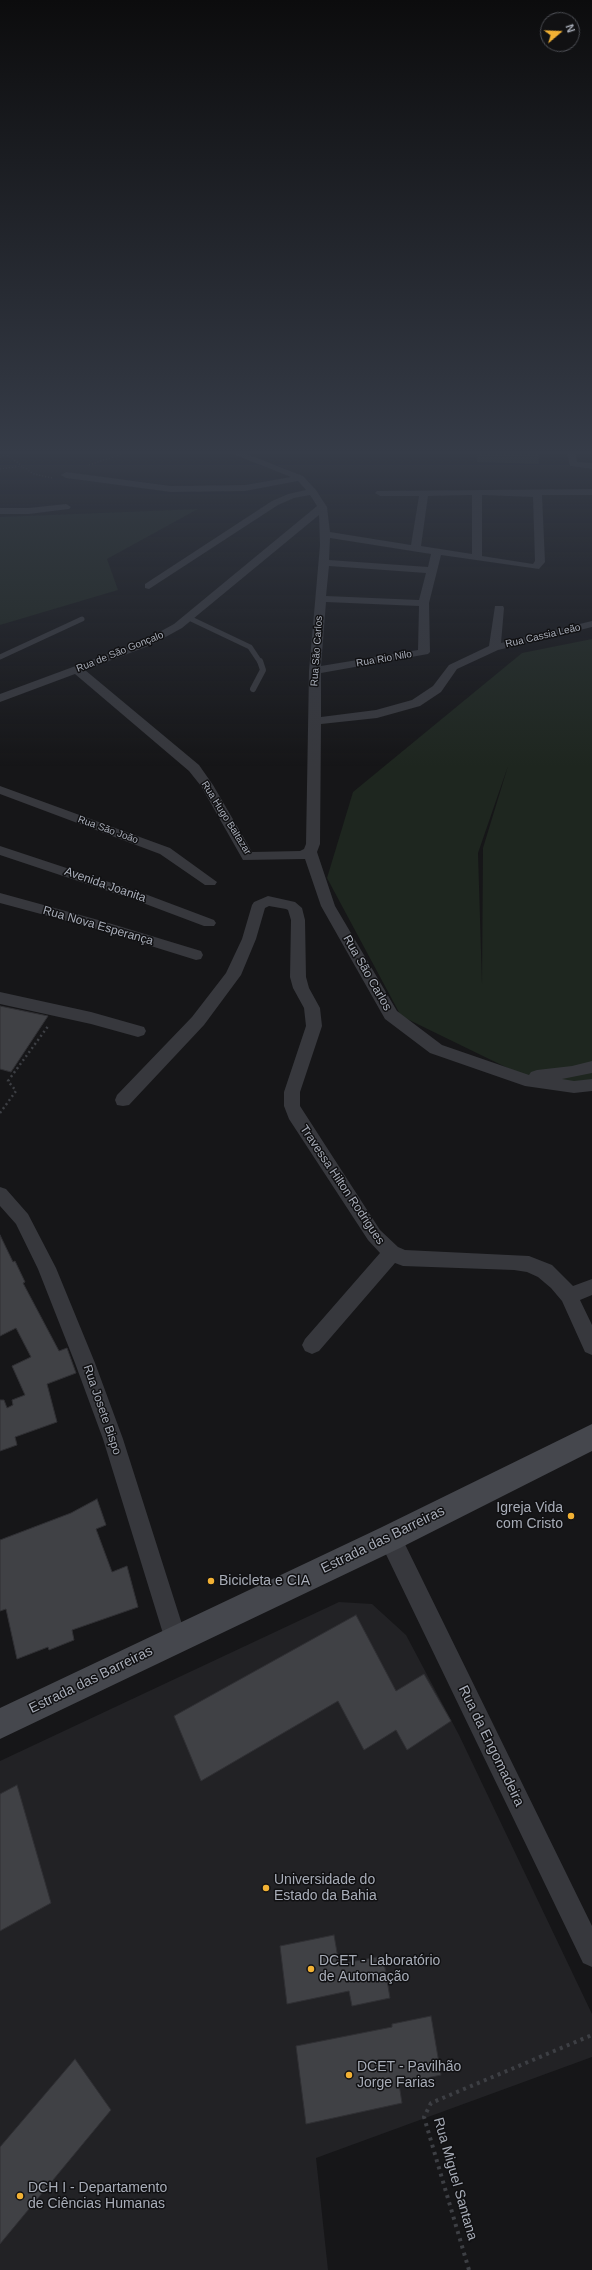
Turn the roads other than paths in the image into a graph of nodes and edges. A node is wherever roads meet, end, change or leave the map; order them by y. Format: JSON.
{"nodes":[{"id":1,"x":196,"y":555,"type":"edge"},
{"id":2,"x":265,"y":555,"type":"edge"},
{"id":3,"x":325,"y":555,"type":"edge"},
{"id":4,"x":436,"y":555,"type":"edge"},
{"id":5,"x":463,"y":555,"type":"edge"},
{"id":6,"x":540,"y":555,"type":"edge"},
{"id":7,"x":477,"y":557,"type":"joint"},
{"id":8,"x":324,"y":563,"type":"junction"},
{"id":9,"x":432,"y":570,"type":"junction"},
{"id":10,"x":148,"y":586,"type":"dead end"},
{"id":11,"x":321,"y":599,"type":"junction"},
{"id":12,"x":424,"y":603,"type":"junction"},
{"id":13,"x":499,"y":608,"type":"dead end"},
{"id":14,"x":189,"y":618,"type":"junction"},
{"id":15,"x":82,"y":619,"type":"dead end"},
{"id":16,"x":592,"y":624,"type":"edge"},
{"id":17,"x":494,"y":648,"type":"junction"},
{"id":18,"x":0,"y":657,"type":"edge"},
{"id":19,"x":78,"y":670,"type":"junction"},
{"id":20,"x":314,"y":671,"type":"junction"},
{"id":21,"x":253,"y":689,"type":"dead end"},
{"id":22,"x":0,"y":698,"type":"edge"},
{"id":23,"x":314,"y":721,"type":"junction"},
{"id":24,"x":0,"y":790,"type":"edge"},
{"id":25,"x":311,"y":848,"type":"junction"},
{"id":26,"x":0,"y":850,"type":"edge"},
{"id":27,"x":210,"y":882,"type":"dead end"},
{"id":28,"x":0,"y":898,"type":"edge"},
{"id":29,"x":209,"y":923,"type":"dead end"},
{"id":30,"x":196,"y":955,"type":"dead end"},
{"id":31,"x":0,"y":998,"type":"edge"},
{"id":32,"x":138,"y":1031,"type":"dead end"},
{"id":33,"x":592,"y":1066,"type":"edge"},
{"id":34,"x":531,"y":1082,"type":"junction"},
{"id":35,"x":592,"y":1085,"type":"edge"},
{"id":36,"x":124,"y":1100,"type":"dead end"},
{"id":37,"x":0,"y":1194,"type":"edge"},
{"id":38,"x":392,"y":1253,"type":"junction"},
{"id":39,"x":592,"y":1287,"type":"edge"},
{"id":40,"x":569,"y":1296,"type":"junction"},
{"id":41,"x":312,"y":1345,"type":"dead end"},
{"id":42,"x":592,"y":1346,"type":"edge"},
{"id":43,"x":592,"y":1437,"type":"edge"},
{"id":44,"x":390,"y":1538,"type":"junction"},
{"id":45,"x":176,"y":1640,"type":"junction"},
{"id":46,"x":0,"y":1724,"type":"edge"},
{"id":47,"x":591,"y":1944,"type":"edge"}],
"edges":[{"from":1,"to":10,"type":"street"},
{"from":2,"to":14,"type":"street","name":"Rua de São Gonçalo"},
{"from":3,"to":8,"type":"street","name":"Rua São Carlos"},
{"from":4,"to":9,"type":"street","name":"Rua Rio Nilo"},
{"from":5,"to":7,"type":"street"},
{"from":6,"to":7,"type":"street"},
{"from":8,"to":9,"type":"street"},
{"from":8,"to":11,"type":"street","name":"Rua São Carlos"},
{"from":9,"to":12,"type":"street","name":"Rua Rio Nilo"},
{"from":11,"to":12,"type":"street"},
{"from":11,"to":20,"type":"street","name":"Rua São Carlos"},
{"from":12,"to":20,"type":"street","name":"Rua Rio Nilo"},
{"from":13,"to":17,"type":"street","name":"Rua Cassia Leão"},
{"from":14,"to":19,"type":"street","name":"Rua de São Gonçalo"},
{"from":14,"to":21,"type":"lane"},
{"from":15,"to":18,"type":"lane"},
{"from":16,"to":17,"type":"street","name":"Rua Cassia Leão"},
{"from":17,"to":23,"type":"street","name":"Rua Cassia Leão"},
{"from":19,"to":22,"type":"street","name":"Rua de São Gonçalo"},
{"from":19,"to":25,"type":"street","name":"Rua Hugo Baltazar"},
{"from":20,"to":23,"type":"street","name":"Rua São Carlos"},
{"from":23,"to":25,"type":"street","name":"Rua São Carlos"},
{"from":24,"to":27,"type":"street","name":"Rua São João"},
{"from":25,"to":34,"type":"street","name":"Rua São Carlos"},
{"from":26,"to":29,"type":"street","name":"Avenida Joanita"},
{"from":28,"to":30,"type":"street","name":"Rua Nova Esperança"},
{"from":31,"to":32,"type":"street"},
{"from":33,"to":34,"type":"street"},
{"from":34,"to":35,"type":"street","name":"Rua São Carlos"},
{"from":36,"to":38,"type":"street","name":"Travessa Hilton Rodrigues"},
{"from":37,"to":45,"type":"street","name":"Rua Josete Bispo"},
{"from":38,"to":40,"type":"street","name":"Travessa Hilton Rodrigues"},
{"from":38,"to":41,"type":"street"},
{"from":39,"to":40,"type":"street"},
{"from":40,"to":42,"type":"street","name":"Travessa Hilton Rodrigues"},
{"from":43,"to":44,"type":"main road","name":"Estrada das Barreiras"},
{"from":44,"to":45,"type":"main road","name":"Estrada das Barreiras"},
{"from":44,"to":47,"type":"street","name":"Rua da Engomadeira"},
{"from":45,"to":46,"type":"main road","name":"Estrada das Barreiras"}]}
